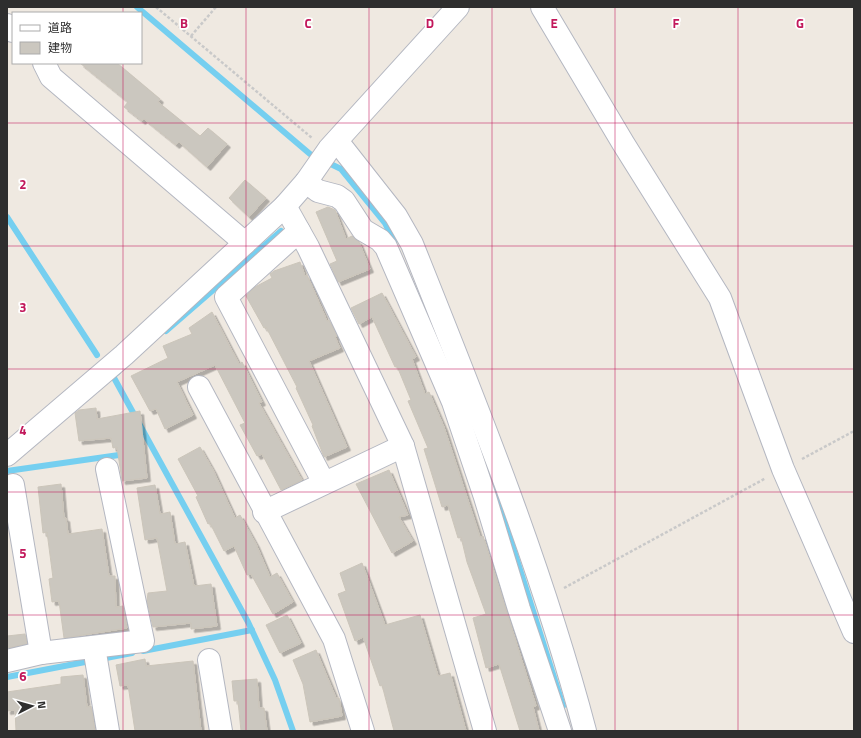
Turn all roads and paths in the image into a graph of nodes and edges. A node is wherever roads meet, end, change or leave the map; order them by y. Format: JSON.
{"nodes":[{"id":1,"x":156,"y":7,"type":"edge"},
{"id":2,"x":216,"y":7,"type":"edge"},
{"id":3,"x":458,"y":7,"type":"edge"},
{"id":4,"x":542,"y":7,"type":"edge"},
{"id":5,"x":191,"y":36,"type":"junction"},
{"id":6,"x":44,"y":64,"type":"edge"},
{"id":7,"x":327,"y":152,"type":"junction"},
{"id":8,"x":306,"y":182,"type":"junction"},
{"id":9,"x":284,"y":206,"type":"junction"},
{"id":10,"x":300,"y":231,"type":"junction"},
{"id":11,"x":392,"y":236,"type":"junction"},
{"id":12,"x":245,"y":243,"type":"junction"},
{"id":13,"x":199,"y":387,"type":"dead end"},
{"id":14,"x":463,"y":400,"type":"junction"},
{"id":15,"x":854,"y":431,"type":"edge"},
{"id":16,"x":403,"y":446,"type":"junction"},
{"id":17,"x":7,"y":455,"type":"edge"},
{"id":18,"x":107,"y":469,"type":"dead end"},
{"id":19,"x":783,"y":469,"type":"junction"},
{"id":20,"x":324,"y":483,"type":"junction"},
{"id":21,"x":13,"y":485,"type":"dead end"},
{"id":22,"x":264,"y":512,"type":"junction"},
{"id":23,"x":546,"y":597,"type":"junction"},
{"id":24,"x":854,"y":632,"type":"edge"},
{"id":25,"x":94,"y":647,"type":"junction"},
{"id":26,"x":41,"y":653,"type":"junction"},
{"id":27,"x":209,"y":660,"type":"dead end"},
{"id":28,"x":7,"y":661,"type":"edge"},
{"id":29,"x":108,"y":731,"type":"edge"},
{"id":30,"x":221,"y":731,"type":"edge"},
{"id":31,"x":363,"y":731,"type":"edge"},
{"id":32,"x":485,"y":731,"type":"edge"},
{"id":33,"x":560,"y":731,"type":"edge"},
{"id":34,"x":585,"y":731,"type":"edge"}],
"edges":[{"from":1,"to":5,"type":"path"},
{"from":2,"to":5,"type":"path"},
{"from":3,"to":7,"type":"street"},
{"from":4,"to":19,"type":"street"},
{"from":5,"to":7,"type":"path"},
{"from":6,"to":12,"type":"street"},
{"from":7,"to":8,"type":"street"},
{"from":7,"to":11,"type":"street"},
{"from":8,"to":9,"type":"street"},
{"from":8,"to":11,"type":"street"},
{"from":9,"to":10,"type":"street"},
{"from":9,"to":12,"type":"street"},
{"from":10,"to":16,"type":"street"},
{"from":10,"to":20,"type":"street"},
{"from":11,"to":14,"type":"street"},
{"from":12,"to":17,"type":"street"},
{"from":13,"to":22,"type":"street"},
{"from":14,"to":23,"type":"street"},
{"from":14,"to":33,"type":"street"},
{"from":15,"to":19,"type":"path"},
{"from":16,"to":20,"type":"street"},
{"from":16,"to":32,"type":"street"},
{"from":18,"to":25,"type":"street"},
{"from":19,"to":23,"type":"path"},
{"from":19,"to":24,"type":"street"},
{"from":20,"to":22,"type":"street"},
{"from":21,"to":26,"type":"street"},
{"from":22,"to":31,"type":"street"},
{"from":23,"to":34,"type":"street"},
{"from":25,"to":26,"type":"street"},
{"from":25,"to":29,"type":"street"},
{"from":26,"to":28,"type":"street"},
{"from":27,"to":30,"type":"street"}]}
